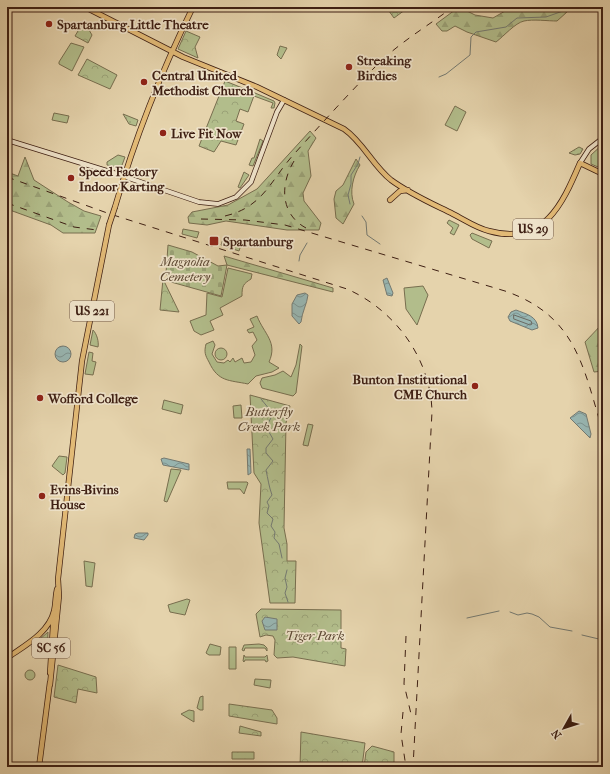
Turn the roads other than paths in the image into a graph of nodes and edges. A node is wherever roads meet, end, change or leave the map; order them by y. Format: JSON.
{"nodes":[{"id":1,"x":85,"y":7,"type":"edge"},
{"id":2,"x":193,"y":7,"type":"edge"},
{"id":3,"x":171,"y":52,"type":"junction"},
{"id":4,"x":284,"y":100,"type":"junction"},
{"id":5,"x":603,"y":138,"type":"edge"},
{"id":6,"x":7,"y":140,"type":"edge"},
{"id":7,"x":580,"y":163,"type":"junction"},
{"id":8,"x":603,"y":174,"type":"edge"},
{"id":9,"x":124,"y":176,"type":"junction"},
{"id":10,"x":408,"y":190,"type":"junction"},
{"id":11,"x":390,"y":200,"type":"dead end"},
{"id":12,"x":56,"y":611,"type":"junction"},
{"id":13,"x":7,"y":658,"type":"edge"},
{"id":14,"x":39,"y":767,"type":"edge"}],
"edges":[{"from":1,"to":3,"type":"main road","number":"US 29"},
{"from":2,"to":3,"type":"main road","number":"US 221"},
{"from":3,"to":4,"type":"main road","number":"US 29"},
{"from":3,"to":9,"type":"main road","number":"US 221"},
{"from":4,"to":9,"type":"main road"},
{"from":4,"to":10,"type":"main road","number":"US 29"},
{"from":5,"to":7,"type":"main road"},
{"from":6,"to":9,"type":"main road"},
{"from":7,"to":8,"type":"main road"},
{"from":7,"to":10,"type":"main road","number":"US 29"},
{"from":9,"to":12,"type":"main road","number":"US 221","bridge":true},
{"from":10,"to":11,"type":"main road"},
{"from":12,"to":13,"type":"main road","number":"US 221"},
{"from":12,"to":14,"type":"main road","number":"SC 56"}]}
